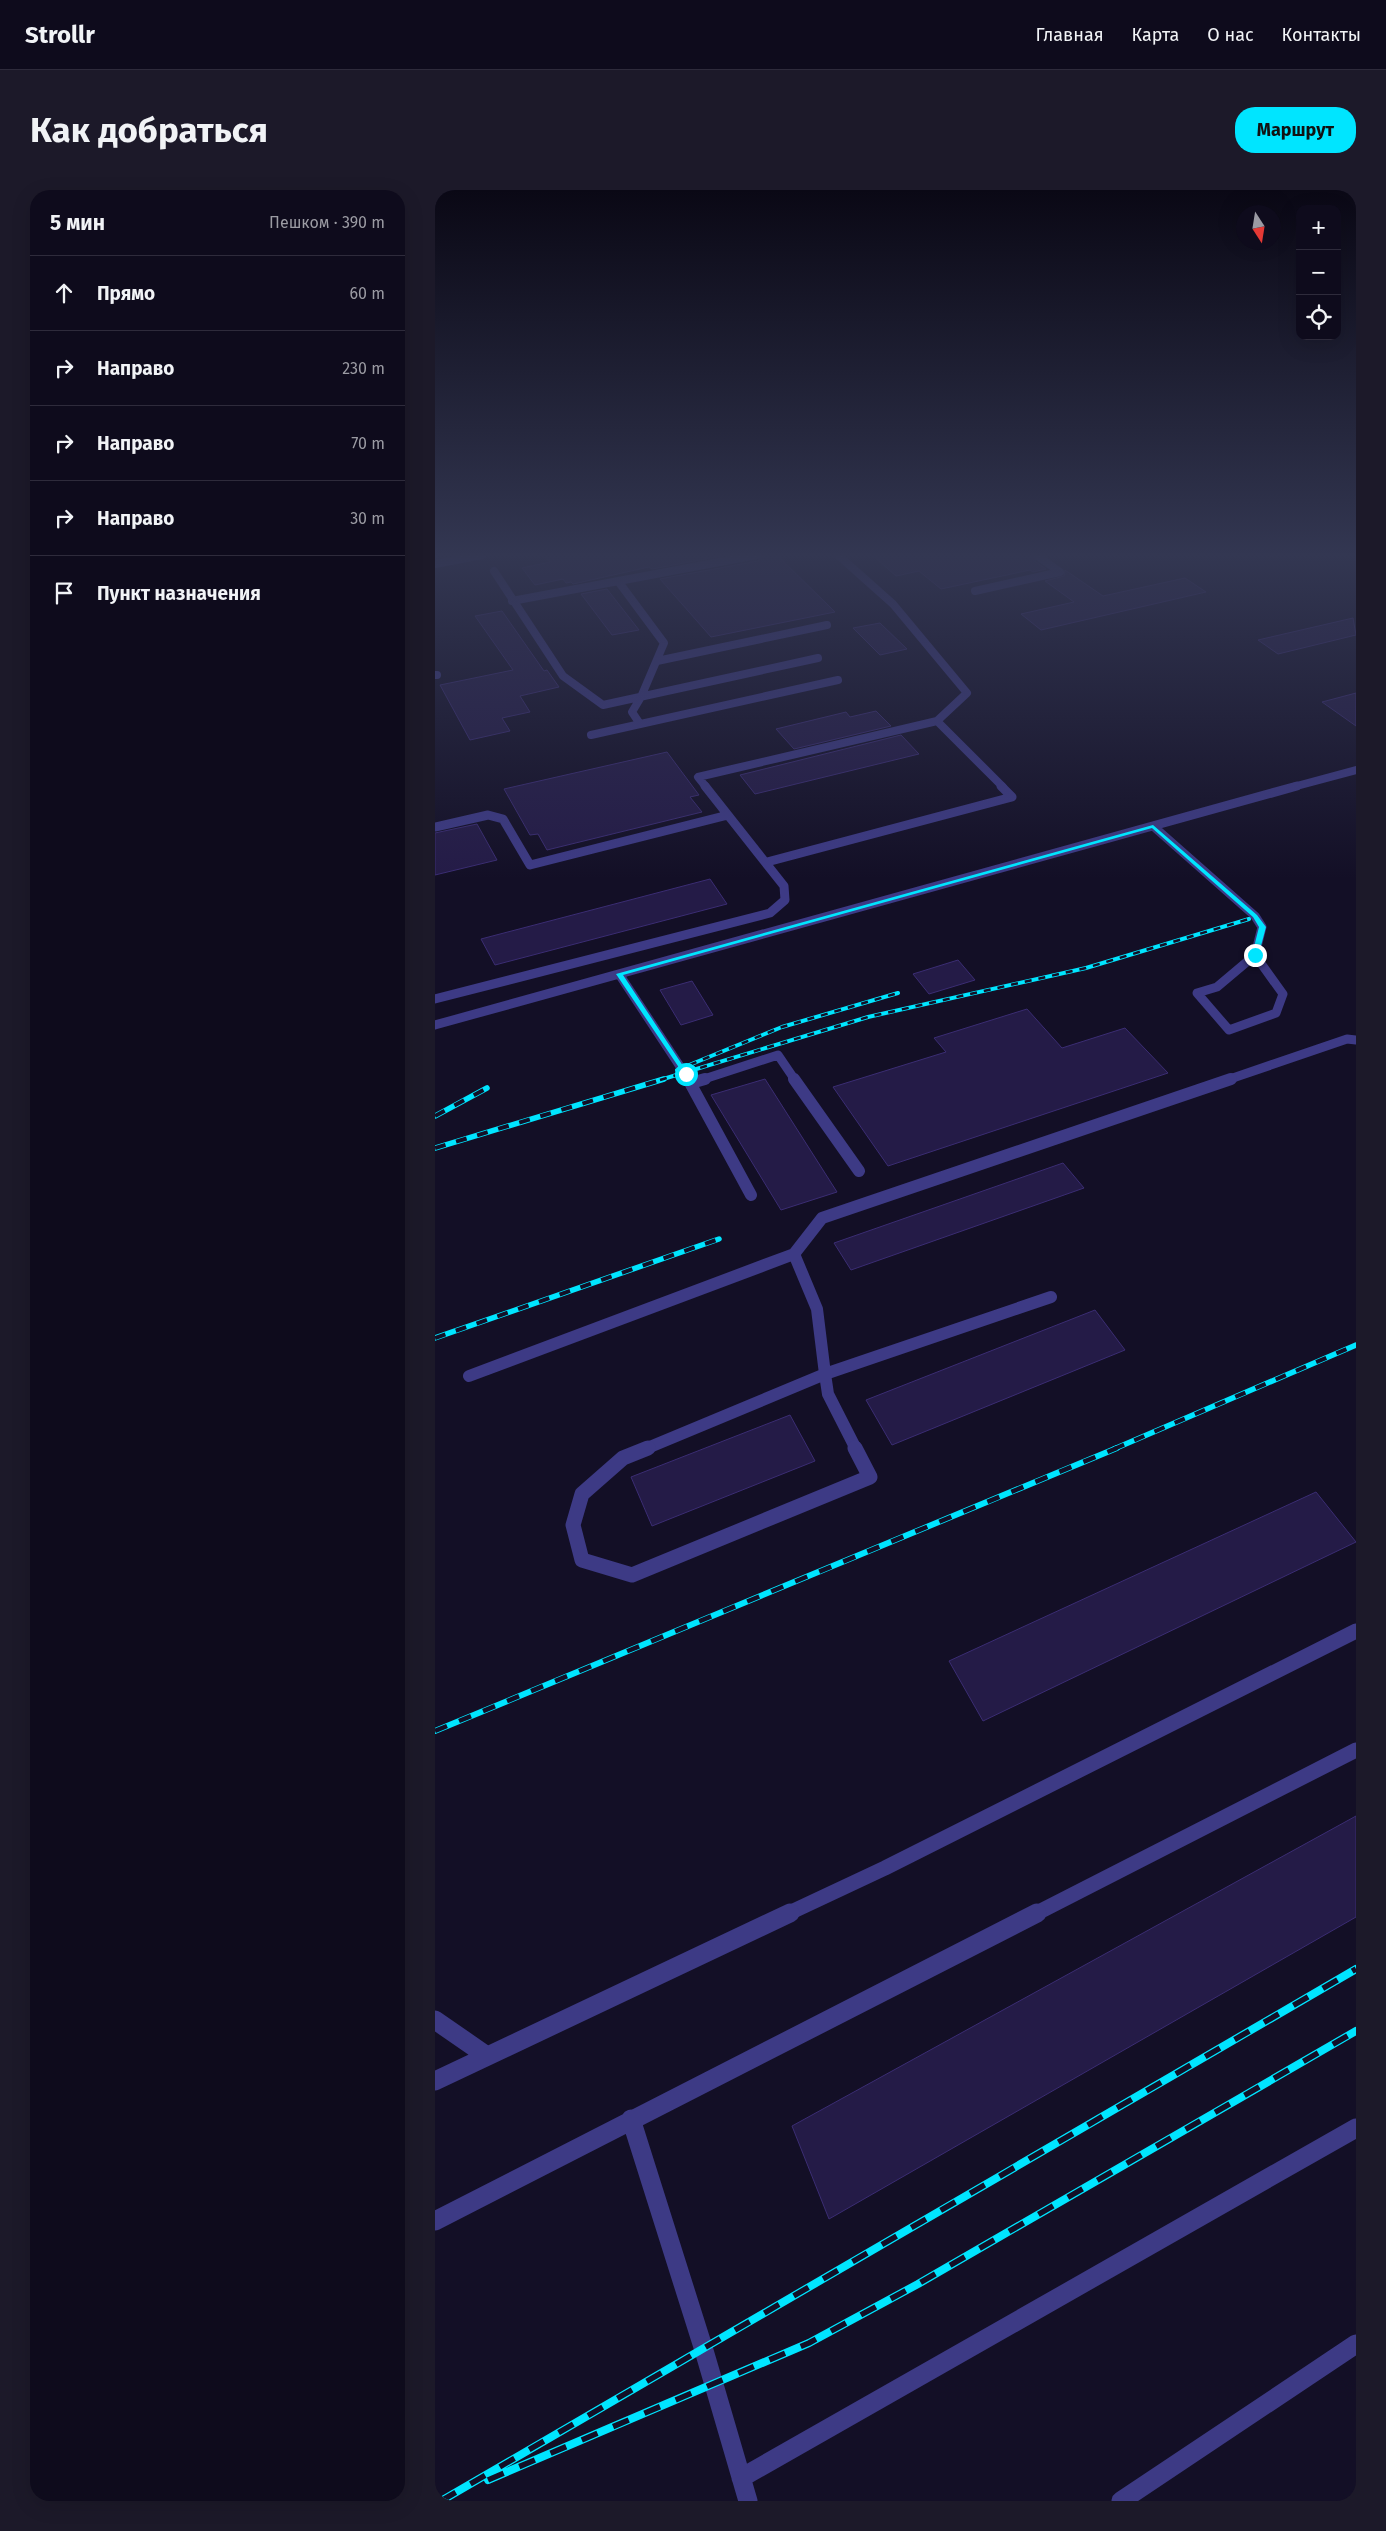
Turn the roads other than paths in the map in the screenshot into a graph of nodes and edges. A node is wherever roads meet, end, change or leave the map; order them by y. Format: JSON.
{"nodes":[{"id":1,"x":554,"y":663,"type":"edge"},
{"id":2,"x":656,"y":663,"type":"edge"},
{"id":3,"x":797,"y":663,"type":"edge"},
{"id":4,"x":942,"y":663,"type":"edge"},
{"id":5,"x":838,"y":680,"type":"dead end"},
{"id":6,"x":641,"y":697,"type":"junction"},
{"id":7,"x":937,"y":721,"type":"junction"},
{"id":8,"x":640,"y":724,"type":"junction"},
{"id":9,"x":591,"y":735,"type":"dead end"},
{"id":10,"x":1356,"y":770,"type":"edge"},
{"id":11,"x":728,"y":815,"type":"junction"},
{"id":12,"x":1153,"y":826,"type":"junction"},
{"id":13,"x":435,"y":828,"type":"edge"},
{"id":14,"x":767,"y":862,"type":"junction"},
{"id":15,"x":1255,"y":955,"type":"junction"},
{"id":16,"x":619,"y":974,"type":"junction"},
{"id":17,"x":435,"y":999,"type":"edge"},
{"id":18,"x":435,"y":1025,"type":"edge"},
{"id":19,"x":1356,"y":1040,"type":"edge"},
{"id":20,"x":691,"y":1083,"type":"junction"},
{"id":21,"x":859,"y":1171,"type":"dead end"},
{"id":22,"x":751,"y":1195,"type":"dead end"},
{"id":23,"x":794,"y":1254,"type":"junction"},
{"id":24,"x":1051,"y":1298,"type":"dead end"},
{"id":25,"x":825,"y":1374,"type":"junction"},
{"id":26,"x":469,"y":1376,"type":"dead end"},
{"id":27,"x":1356,"y":1631,"type":"edge"},
{"id":28,"x":1356,"y":1750,"type":"edge"},
{"id":29,"x":435,"y":2020,"type":"edge"},
{"id":30,"x":487,"y":2056,"type":"junction"},
{"id":31,"x":435,"y":2081,"type":"edge"},
{"id":32,"x":631,"y":2119,"type":"junction"},
{"id":33,"x":1356,"y":2128,"type":"edge"},
{"id":34,"x":435,"y":2221,"type":"edge"},
{"id":35,"x":1356,"y":2344,"type":"edge"},
{"id":36,"x":741,"y":2478,"type":"junction"},
{"id":37,"x":748,"y":2501,"type":"edge"},
{"id":38,"x":1121,"y":2501,"type":"edge"}],
"edges":[{"from":1,"to":6,"type":"street"},
{"from":2,"to":6,"type":"street"},
{"from":3,"to":6,"type":"street"},
{"from":4,"to":7,"type":"street"},
{"from":5,"to":8,"type":"street"},
{"from":6,"to":8,"type":"street"},
{"from":7,"to":11,"type":"street"},
{"from":7,"to":14,"type":"street"},
{"from":8,"to":9,"type":"street"},
{"from":10,"to":12,"type":"street"},
{"from":11,"to":13,"type":"street"},
{"from":11,"to":14,"type":"street"},
{"from":12,"to":15,"type":"street"},
{"from":12,"to":16,"type":"street"},
{"from":14,"to":17,"type":"street"},
{"from":15,"to":15,"type":"street"},
{"from":16,"to":18,"type":"street"},
{"from":16,"to":20,"type":"street"},
{"from":19,"to":23,"type":"street"},
{"from":20,"to":21,"type":"street"},
{"from":20,"to":22,"type":"street"},
{"from":23,"to":25,"type":"street"},
{"from":23,"to":26,"type":"street"},
{"from":24,"to":25,"type":"street"},
{"from":25,"to":25,"type":"street"},
{"from":27,"to":30,"type":"street"},
{"from":28,"to":32,"type":"street"},
{"from":29,"to":30,"type":"street"},
{"from":30,"to":31,"type":"street"},
{"from":32,"to":34,"type":"street"},
{"from":32,"to":36,"type":"street"},
{"from":33,"to":36,"type":"street"},
{"from":35,"to":38,"type":"street"},
{"from":36,"to":37,"type":"street"}]}
